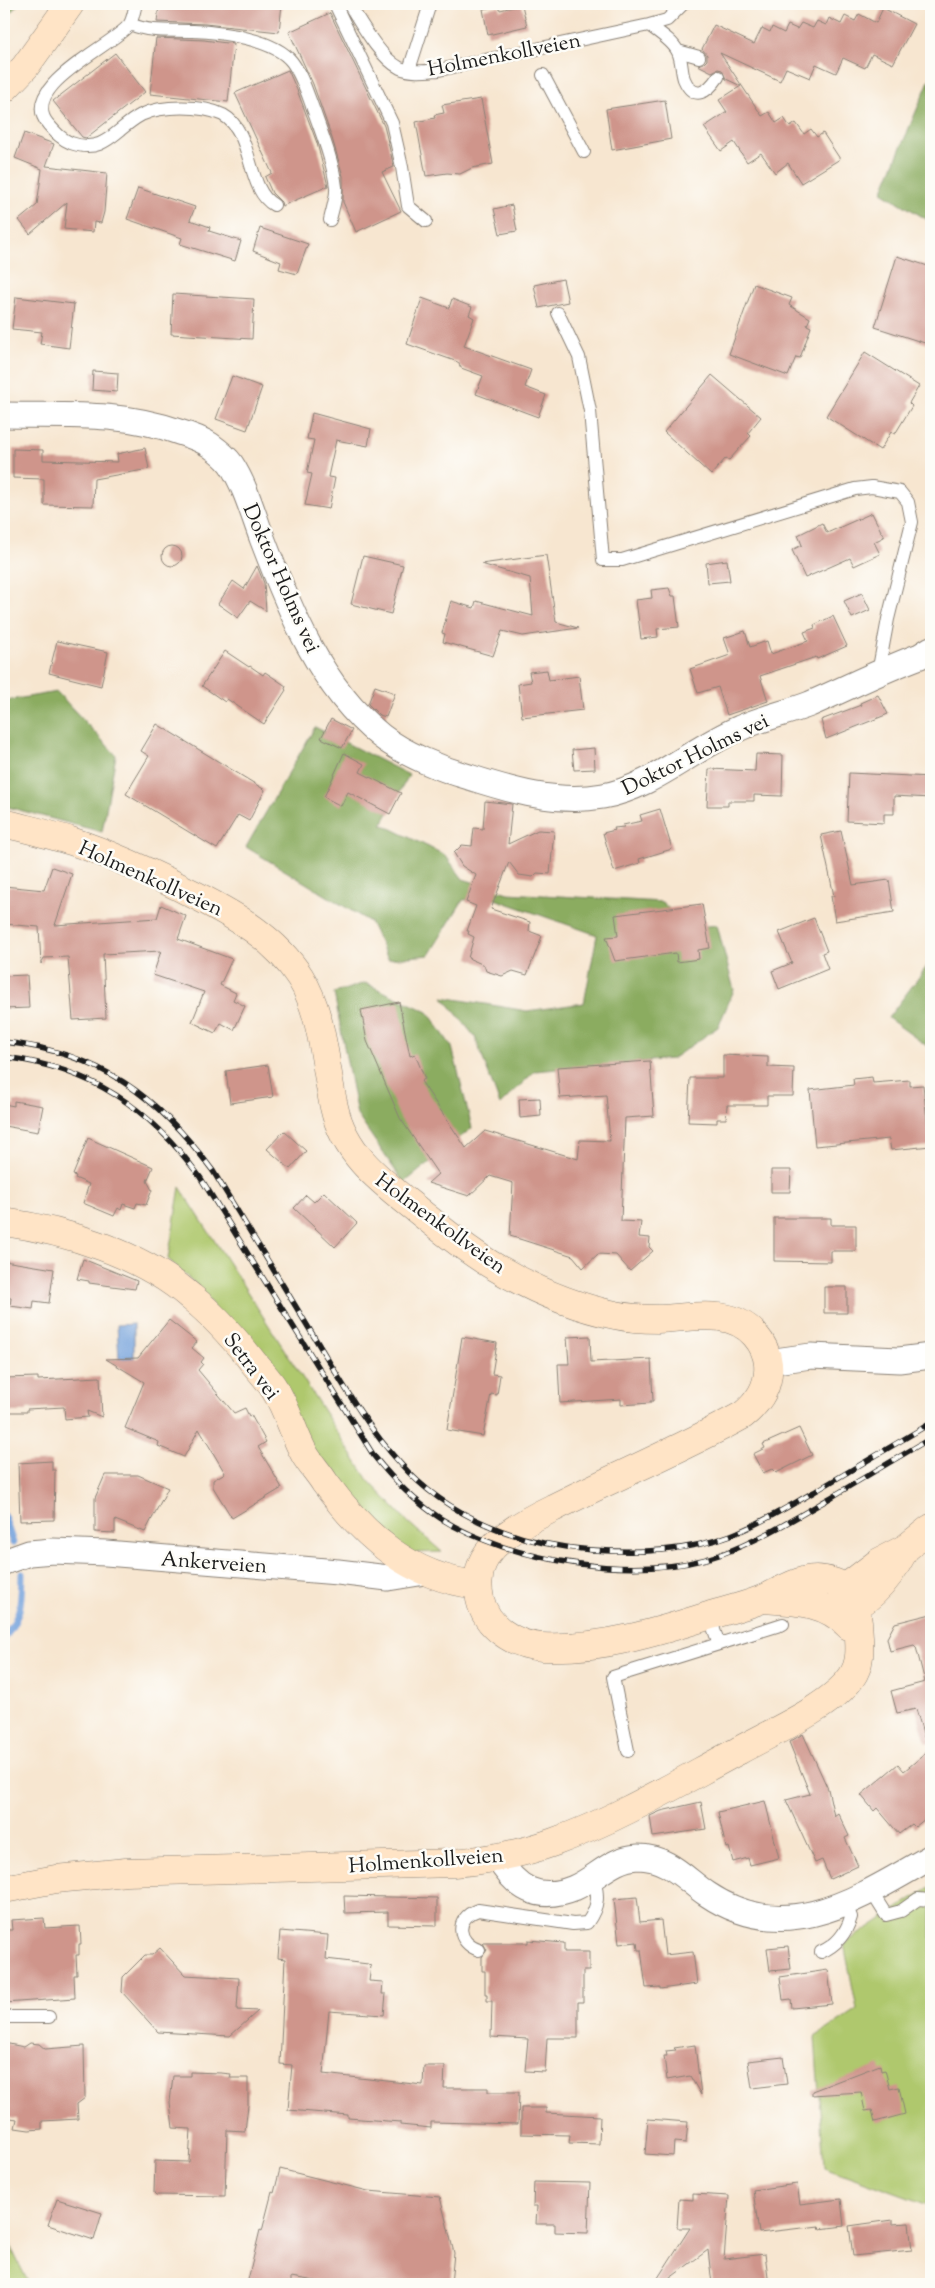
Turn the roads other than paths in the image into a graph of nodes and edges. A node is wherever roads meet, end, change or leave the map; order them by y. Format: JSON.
{"nodes":[{"id":1,"x":70,"y":4,"type":"edge"},
{"id":2,"x":136,"y":4,"type":"edge"},
{"id":3,"x":335,"y":4,"type":"edge"},
{"id":4,"x":349,"y":4,"type":"edge"},
{"id":5,"x":430,"y":4,"type":"edge"},
{"id":6,"x":682,"y":4,"type":"edge"},
{"id":7,"x":130,"y":24,"type":"junction"},
{"id":8,"x":649,"y":25,"type":"junction"},
{"id":9,"x":678,"y":51,"type":"junction"},
{"id":10,"x":699,"y":57,"type":"dead end"},
{"id":11,"x":408,"y":70,"type":"junction"},
{"id":12,"x":543,"y":75,"type":"dead end"},
{"id":13,"x":718,"y":77,"type":"dead end"},
{"id":14,"x":4,"y":89,"type":"edge"},
{"id":15,"x":584,"y":152,"type":"dead end"},
{"id":16,"x":274,"y":205,"type":"dead end"},
{"id":17,"x":330,"y":220,"type":"dead end"},
{"id":18,"x":426,"y":221,"type":"dead end"},
{"id":19,"x":558,"y":313,"type":"dead end"},
{"id":20,"x":4,"y":415,"type":"edge"},
{"id":21,"x":931,"y":649,"type":"edge"},
{"id":22,"x":878,"y":674,"type":"junction"},
{"id":23,"x":4,"y":823,"type":"edge"},
{"id":24,"x":4,"y":1222,"type":"edge"},
{"id":25,"x":931,"y":1356,"type":"edge"},
{"id":26,"x":768,"y":1362,"type":"junction"},
{"id":27,"x":931,"y":1528,"type":"edge"},
{"id":28,"x":4,"y":1562,"type":"edge"},
{"id":29,"x":425,"y":1572,"type":"junction"},
{"id":30,"x":477,"y":1585,"type":"junction"},
{"id":31,"x":846,"y":1603,"type":"junction"},
{"id":32,"x":712,"y":1614,"type":"junction"},
{"id":33,"x":783,"y":1624,"type":"dead end"},
{"id":34,"x":719,"y":1644,"type":"junction"},
{"id":35,"x":628,"y":1751,"type":"dead end"},
{"id":36,"x":931,"y":1857,"type":"edge"},
{"id":37,"x":498,"y":1858,"type":"junction"},
{"id":38,"x":594,"y":1875,"type":"junction"},
{"id":39,"x":4,"y":1889,"type":"edge"},
{"id":40,"x":871,"y":1891,"type":"junction"},
{"id":41,"x":931,"y":1900,"type":"edge"},
{"id":42,"x":846,"y":1904,"type":"junction"},
{"id":43,"x":479,"y":1950,"type":"dead end"},
{"id":44,"x":820,"y":1952,"type":"dead end"},
{"id":45,"x":4,"y":2017,"type":"edge"},
{"id":46,"x":49,"y":2017,"type":"dead end"}],
"edges":[{"from":1,"to":14,"type":"main road"},
{"from":2,"to":7,"type":"lane"},
{"from":3,"to":18,"type":"lane"},
{"from":4,"to":11,"type":"lane","name":"Holmenkollveien"},
{"from":5,"to":11,"type":"lane"},
{"from":6,"to":8,"type":"lane","name":"Holmenkollveien"},
{"from":7,"to":16,"type":"lane"},
{"from":7,"to":17,"type":"lane"},
{"from":8,"to":9,"type":"lane"},
{"from":8,"to":11,"type":"lane","name":"Holmenkollveien"},
{"from":9,"to":10,"type":"lane"},
{"from":9,"to":13,"type":"lane"},
{"from":12,"to":15,"type":"lane"},
{"from":19,"to":22,"type":"lane"},
{"from":20,"to":22,"type":"street","name":"Doktor Holms vei"},
{"from":21,"to":22,"type":"street","name":"Doktor Holms vei"},
{"from":23,"to":26,"type":"main road","name":"Holmenkollveien"},
{"from":24,"to":29,"type":"main road","name":"Setra vei"},
{"from":25,"to":26,"type":"street"},
{"from":26,"to":30,"type":"main road"},
{"from":27,"to":31,"type":"main road"},
{"from":28,"to":29,"type":"street","name":"Ankerveien"},
{"from":29,"to":30,"type":"main road","name":"Setra vei"},
{"from":30,"to":32,"type":"main road"},
{"from":31,"to":32,"type":"main road"},
{"from":31,"to":37,"type":"main road","name":"Holmenkollveien"},
{"from":32,"to":34,"type":"lane"},
{"from":33,"to":34,"type":"lane"},
{"from":34,"to":35,"type":"lane"},
{"from":36,"to":40,"type":"street"},
{"from":37,"to":38,"type":"street"},
{"from":37,"to":39,"type":"main road","name":"Holmenkollveien"},
{"from":38,"to":42,"type":"street"},
{"from":38,"to":43,"type":"lane"},
{"from":40,"to":41,"type":"lane"},
{"from":40,"to":42,"type":"street"},
{"from":42,"to":44,"type":"lane"},
{"from":45,"to":46,"type":"lane"}]}
